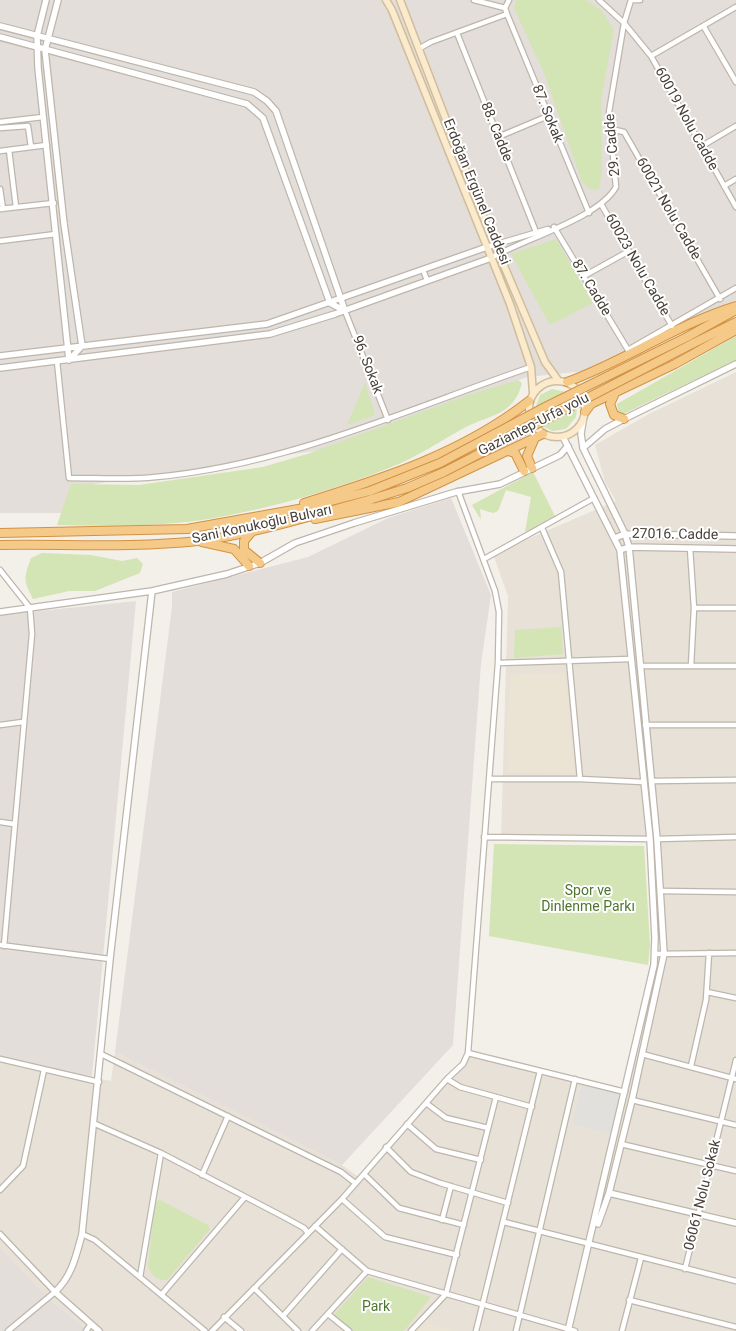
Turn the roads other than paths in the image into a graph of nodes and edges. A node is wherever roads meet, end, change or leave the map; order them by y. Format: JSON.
{"nodes":[{"id":1,"x":46,"y":0,"type":"edge"},
{"id":2,"x":58,"y":0,"type":"edge"},
{"id":3,"x":386,"y":0,"type":"edge"},
{"id":4,"x":400,"y":0,"type":"edge"},
{"id":5,"x":474,"y":0,"type":"edge"},
{"id":6,"x":510,"y":0,"type":"edge"},
{"id":7,"x":599,"y":0,"type":"edge"},
{"id":8,"x":631,"y":0,"type":"edge"},
{"id":9,"x":640,"y":0,"type":"edge"},
{"id":10,"x":736,"y":7,"type":"edge"},
{"id":11,"x":505,"y":8,"type":"junction"},
{"id":12,"x":507,"y":14,"type":"junction"},
{"id":13,"x":624,"y":23,"type":"junction"},
{"id":14,"x":0,"y":26,"type":"edge"},
{"id":15,"x":704,"y":27,"type":"junction"},
{"id":16,"x":457,"y":32,"type":"junction"},
{"id":17,"x":37,"y":36,"type":"junction"},
{"id":18,"x":0,"y":37,"type":"edge"},
{"id":19,"x":48,"y":39,"type":"junction"},
{"id":20,"x":36,"y":47,"type":"junction"},
{"id":21,"x":420,"y":48,"type":"junction"},
{"id":22,"x":45,"y":50,"type":"junction"},
{"id":23,"x":410,"y":54,"type":"junction"},
{"id":24,"x":651,"y":56,"type":"junction"},
{"id":25,"x":736,"y":82,"type":"edge"},
{"id":26,"x":548,"y":116,"type":"junction"},
{"id":27,"x":43,"y":117,"type":"junction"},
{"id":28,"x":0,"y":122,"type":"edge"},
{"id":29,"x":736,"y":126,"type":"edge"},
{"id":30,"x":0,"y":128,"type":"edge"},
{"id":31,"x":610,"y":129,"type":"junction"},
{"id":32,"x":498,"y":137,"type":"junction"},
{"id":33,"x":455,"y":141,"type":"junction"},
{"id":34,"x":446,"y":144,"type":"junction"},
{"id":35,"x":47,"y":145,"type":"junction"},
{"id":36,"x":702,"y":146,"type":"junction"},
{"id":37,"x":31,"y":147,"type":"junction"},
{"id":38,"x":9,"y":150,"type":"junction"},
{"id":39,"x":0,"y":151,"type":"edge"},
{"id":40,"x":736,"y":179,"type":"edge"},
{"id":41,"x":724,"y":186,"type":"junction"},
{"id":42,"x":0,"y":189,"type":"edge"},
{"id":43,"x":54,"y":203,"type":"junction"},
{"id":44,"x":601,"y":204,"type":"junction"},
{"id":45,"x":16,"y":207,"type":"junction"},
{"id":46,"x":736,"y":207,"type":"edge"},
{"id":47,"x":1,"y":209,"type":"edge"},
{"id":48,"x":589,"y":213,"type":"junction"},
{"id":49,"x":554,"y":228,"type":"junction"},
{"id":50,"x":536,"y":232,"type":"junction"},
{"id":51,"x":56,"y":234,"type":"junction"},
{"id":52,"x":0,"y":241,"type":"edge"},
{"id":53,"x":496,"y":244,"type":"junction"},
{"id":54,"x":487,"y":247,"type":"junction"},
{"id":55,"x":629,"y":251,"type":"junction"},
{"id":56,"x":500,"y":253,"type":"junction"},
{"id":57,"x":491,"y":258,"type":"junction"},
{"id":58,"x":423,"y":270,"type":"junction"},
{"id":59,"x":584,"y":276,"type":"junction"},
{"id":60,"x":427,"y":280,"type":"junction"},
{"id":61,"x":736,"y":288,"type":"edge"},
{"id":62,"x":720,"y":299,"type":"junction"},
{"id":63,"x":340,"y":300,"type":"junction"},
{"id":64,"x":330,"y":304,"type":"junction"},
{"id":65,"x":736,"y":306,"type":"edge"},
{"id":66,"x":736,"y":310,"type":"edge"},
{"id":67,"x":345,"y":311,"type":"junction"},
{"id":68,"x":736,"y":322,"type":"edge"},
{"id":69,"x":672,"y":326,"type":"junction"},
{"id":70,"x":736,"y":330,"type":"edge"},
{"id":71,"x":82,"y":346,"type":"junction"},
{"id":72,"x":68,"y":348,"type":"junction"},
{"id":73,"x":0,"y":356,"type":"edge"},
{"id":74,"x":70,"y":360,"type":"junction"},
{"id":75,"x":57,"y":361,"type":"junction"},
{"id":76,"x":736,"y":364,"type":"edge"},
{"id":77,"x":0,"y":368,"type":"edge"},
{"id":78,"x":531,"y":368,"type":"junction"},
{"id":79,"x":558,"y":380,"type":"junction"},
{"id":80,"x":567,"y":382,"type":"junction"},
{"id":81,"x":616,"y":391,"type":"junction"},
{"id":82,"x":533,"y":393,"type":"junction"},
{"id":83,"x":529,"y":402,"type":"junction"},
{"id":84,"x":585,"y":412,"type":"junction"},
{"id":85,"x":624,"y":419,"type":"junction"},
{"id":86,"x":388,"y":420,"type":"junction"},
{"id":87,"x":583,"y":421,"type":"junction"},
{"id":88,"x":543,"y":434,"type":"junction"},
{"id":89,"x":563,"y":437,"type":"junction"},
{"id":90,"x":534,"y":440,"type":"junction"},
{"id":91,"x":568,"y":446,"type":"junction"},
{"id":92,"x":584,"y":448,"type":"junction"},
{"id":93,"x":508,"y":451,"type":"junction"},
{"id":94,"x":528,"y":470,"type":"junction"},
{"id":95,"x":458,"y":491,"type":"junction"},
{"id":96,"x":371,"y":495,"type":"junction"},
{"id":97,"x":594,"y":498,"type":"junction"},
{"id":98,"x":267,"y":515,"type":"junction"},
{"id":99,"x":263,"y":527,"type":"junction"},
{"id":100,"x":542,"y":528,"type":"junction"},
{"id":101,"x":254,"y":529,"type":"junction"},
{"id":102,"x":0,"y":533,"type":"edge"},
{"id":103,"x":625,"y":534,"type":"junction"},
{"id":104,"x":736,"y":536,"type":"edge"},
{"id":105,"x":615,"y":538,"type":"junction"},
{"id":106,"x":192,"y":541,"type":"junction"},
{"id":107,"x":0,"y":544,"type":"edge"},
{"id":108,"x":629,"y":548,"type":"junction"},
{"id":109,"x":690,"y":548,"type":"junction"},
{"id":110,"x":736,"y":549,"type":"edge"},
{"id":111,"x":620,"y":550,"type":"junction"},
{"id":112,"x":484,"y":559,"type":"junction"},
{"id":113,"x":260,"y":563,"type":"junction"},
{"id":114,"x":250,"y":566,"type":"junction"},
{"id":115,"x":0,"y":570,"type":"edge"},
{"id":116,"x":152,"y":591,"type":"junction"},
{"id":117,"x":30,"y":608,"type":"junction"},
{"id":118,"x":694,"y":608,"type":"junction"},
{"id":119,"x":736,"y":608,"type":"edge"},
{"id":120,"x":0,"y":612,"type":"edge"},
{"id":121,"x":630,"y":659,"type":"junction"},
{"id":122,"x":570,"y":660,"type":"junction"},
{"id":123,"x":498,"y":663,"type":"junction"},
{"id":124,"x":640,"y":666,"type":"junction"},
{"id":125,"x":691,"y":666,"type":"junction"},
{"id":126,"x":736,"y":666,"type":"edge"},
{"id":127,"x":23,"y":722,"type":"junction"},
{"id":128,"x":0,"y":724,"type":"edge"},
{"id":129,"x":645,"y":725,"type":"junction"},
{"id":130,"x":736,"y":726,"type":"edge"},
{"id":131,"x":489,"y":779,"type":"junction"},
{"id":132,"x":580,"y":779,"type":"junction"},
{"id":133,"x":736,"y":780,"type":"edge"},
{"id":134,"x":652,"y":781,"type":"junction"},
{"id":135,"x":644,"y":782,"type":"junction"},
{"id":136,"x":0,"y":822,"type":"edge"},
{"id":137,"x":14,"y":824,"type":"junction"},
{"id":138,"x":484,"y":837,"type":"junction"},
{"id":139,"x":736,"y":837,"type":"edge"},
{"id":140,"x":650,"y":839,"type":"junction"},
{"id":141,"x":657,"y":839,"type":"junction"},
{"id":142,"x":661,"y":891,"type":"junction"},
{"id":143,"x":736,"y":892,"type":"edge"},
{"id":144,"x":2,"y":946,"type":"edge"},
{"id":145,"x":736,"y":953,"type":"edge"},
{"id":146,"x":655,"y":954,"type":"junction"},
{"id":147,"x":664,"y":954,"type":"junction"},
{"id":148,"x":709,"y":954,"type":"junction"},
{"id":149,"x":110,"y":959,"type":"junction"},
{"id":150,"x":707,"y":992,"type":"junction"},
{"id":151,"x":736,"y":998,"type":"edge"},
{"id":152,"x":468,"y":1053,"type":"junction"},
{"id":153,"x":100,"y":1054,"type":"junction"},
{"id":154,"x":642,"y":1054,"type":"junction"},
{"id":155,"x":0,"y":1059,"type":"edge"},
{"id":156,"x":736,"y":1060,"type":"edge"},
{"id":157,"x":691,"y":1066,"type":"junction"},
{"id":158,"x":44,"y":1070,"type":"junction"},
{"id":159,"x":540,"y":1071,"type":"junction"},
{"id":160,"x":734,"y":1078,"type":"edge"},
{"id":161,"x":447,"y":1079,"type":"junction"},
{"id":162,"x":575,"y":1079,"type":"junction"},
{"id":163,"x":99,"y":1082,"type":"junction"},
{"id":164,"x":625,"y":1092,"type":"junction"},
{"id":165,"x":496,"y":1097,"type":"junction"},
{"id":166,"x":632,"y":1100,"type":"junction"},
{"id":167,"x":426,"y":1103,"type":"junction"},
{"id":168,"x":532,"y":1107,"type":"junction"},
{"id":169,"x":228,"y":1116,"type":"junction"},
{"id":170,"x":722,"y":1121,"type":"junction"},
{"id":171,"x":93,"y":1124,"type":"junction"},
{"id":172,"x":407,"y":1124,"type":"junction"},
{"id":173,"x":736,"y":1124,"type":"edge"},
{"id":174,"x":488,"y":1128,"type":"junction"},
{"id":175,"x":621,"y":1144,"type":"junction"},
{"id":176,"x":386,"y":1147,"type":"junction"},
{"id":177,"x":160,"y":1153,"type":"junction"},
{"id":178,"x":481,"y":1160,"type":"junction"},
{"id":179,"x":709,"y":1164,"type":"junction"},
{"id":180,"x":736,"y":1171,"type":"edge"},
{"id":181,"x":364,"y":1174,"type":"junction"},
{"id":182,"x":202,"y":1175,"type":"junction"},
{"id":183,"x":355,"y":1183,"type":"junction"},
{"id":184,"x":451,"y":1186,"type":"junction"},
{"id":185,"x":0,"y":1190,"type":"edge"},
{"id":186,"x":473,"y":1192,"type":"junction"},
{"id":187,"x":609,"y":1193,"type":"junction"},
{"id":188,"x":245,"y":1197,"type":"junction"},
{"id":189,"x":342,"y":1199,"type":"junction"},
{"id":190,"x":508,"y":1204,"type":"junction"},
{"id":191,"x":698,"y":1215,"type":"junction"},
{"id":192,"x":442,"y":1220,"type":"junction"},
{"id":193,"x":504,"y":1222,"type":"junction"},
{"id":194,"x":736,"y":1223,"type":"edge"},
{"id":195,"x":464,"y":1225,"type":"junction"},
{"id":196,"x":315,"y":1226,"type":"junction"},
{"id":197,"x":540,"y":1232,"type":"junction"},
{"id":198,"x":0,"y":1234,"type":"edge"},
{"id":199,"x":82,"y":1234,"type":"junction"},
{"id":200,"x":308,"y":1234,"type":"junction"},
{"id":201,"x":590,"y":1245,"type":"junction"},
{"id":202,"x":342,"y":1249,"type":"junction"},
{"id":203,"x":457,"y":1255,"type":"junction"},
{"id":204,"x":640,"y":1258,"type":"junction"},
{"id":205,"x":685,"y":1269,"type":"junction"},
{"id":206,"x":367,"y":1272,"type":"junction"},
{"id":207,"x":140,"y":1277,"type":"junction"},
{"id":208,"x":736,"y":1281,"type":"edge"},
{"id":209,"x":254,"y":1288,"type":"junction"},
{"id":210,"x":54,"y":1292,"type":"junction"},
{"id":211,"x":162,"y":1294,"type":"junction"},
{"id":212,"x":446,"y":1294,"type":"junction"},
{"id":213,"x":629,"y":1300,"type":"junction"},
{"id":214,"x":482,"y":1304,"type":"junction"},
{"id":215,"x":328,"y":1314,"type":"junction"},
{"id":216,"x":283,"y":1316,"type":"junction"},
{"id":217,"x":520,"y":1316,"type":"junction"},
{"id":218,"x":224,"y":1317,"type":"junction"},
{"id":219,"x":91,"y":1324,"type":"junction"},
{"id":220,"x":736,"y":1327,"type":"edge"},
{"id":221,"x":568,"y":1330,"type":"edge"},
{"id":222,"x":8,"y":1331,"type":"edge"},
{"id":223,"x":86,"y":1331,"type":"edge"},
{"id":224,"x":99,"y":1331,"type":"edge"},
{"id":225,"x":205,"y":1331,"type":"edge"},
{"id":226,"x":212,"y":1331,"type":"edge"},
{"id":227,"x":241,"y":1331,"type":"edge"},
{"id":228,"x":298,"y":1331,"type":"edge"},
{"id":229,"x":312,"y":1331,"type":"edge"},
{"id":230,"x":349,"y":1331,"type":"edge"},
{"id":231,"x":411,"y":1331,"type":"edge"},
{"id":232,"x":476,"y":1331,"type":"edge"},
{"id":233,"x":516,"y":1331,"type":"edge"},
{"id":234,"x":575,"y":1331,"type":"edge"},
{"id":235,"x":622,"y":1331,"type":"edge"}],
"edges":[{"from":1,"to":17,"type":"street"},
{"from":2,"to":19,"type":"street"},
{"from":3,"to":23,"type":"main road"},
{"from":4,"to":21,"type":"main road","name":"Erdoğan Ergünel Caddesi"},
{"from":5,"to":11,"type":"street"},
{"from":6,"to":11,"type":"street"},
{"from":7,"to":13,"type":"street","name":"60019 Nolu Cadde"},
{"from":8,"to":9,"type":"street"},
{"from":8,"to":13,"type":"street","name":"29. Cadde"},
{"from":10,"to":15,"type":"street"},
{"from":11,"to":12,"type":"street","name":"87. Sokak"},
{"from":12,"to":16,"type":"street"},
{"from":12,"to":26,"type":"street","name":"87. Sokak"},
{"from":13,"to":24,"type":"street","name":"60019 Nolu Cadde"},
{"from":13,"to":31,"type":"street","name":"29. Cadde"},
{"from":14,"to":17,"type":"street"},
{"from":15,"to":24,"type":"street"},
{"from":15,"to":25,"type":"street"},
{"from":16,"to":21,"type":"street"},
{"from":16,"to":32,"type":"street","name":"88. Cadde"},
{"from":17,"to":19,"type":"street"},
{"from":17,"to":20,"type":"street"},
{"from":18,"to":20,"type":"street"},
{"from":19,"to":22,"type":"street"},
{"from":19,"to":63,"type":"street"},
{"from":20,"to":22,"type":"street"},
{"from":20,"to":27,"type":"street"},
{"from":21,"to":23,"type":"main road"},
{"from":21,"to":33,"type":"main road","name":"Erdoğan Ergünel Caddesi"},
{"from":22,"to":64,"type":"street"},
{"from":22,"to":71,"type":"street"},
{"from":23,"to":34,"type":"main road"},
{"from":24,"to":36,"type":"street","name":"60019 Nolu Cadde"},
{"from":26,"to":32,"type":"street"},
{"from":26,"to":48,"type":"street","name":"87. Sokak"},
{"from":27,"to":28,"type":"street"},
{"from":27,"to":35,"type":"street"},
{"from":29,"to":36,"type":"street"},
{"from":30,"to":37,"type":"street"},
{"from":31,"to":44,"type":"street","name":"29. Cadde"},
{"from":31,"to":62,"type":"street","name":"60021 Nolu Cadde"},
{"from":32,"to":50,"type":"street","name":"88. Cadde"},
{"from":33,"to":34,"type":"main road"},
{"from":33,"to":53,"type":"main road","name":"Erdoğan Ergünel Caddesi"},
{"from":34,"to":54,"type":"main road"},
{"from":35,"to":37,"type":"street"},
{"from":35,"to":43,"type":"street"},
{"from":36,"to":41,"type":"street","name":"60019 Nolu Cadde"},
{"from":37,"to":38,"type":"street"},
{"from":38,"to":39,"type":"street"},
{"from":38,"to":45,"type":"street"},
{"from":40,"to":41,"type":"street"},
{"from":41,"to":46,"type":"street","name":"60019 Nolu Cadde"},
{"from":42,"to":47,"type":"street"},
{"from":43,"to":45,"type":"street"},
{"from":43,"to":51,"type":"street"},
{"from":44,"to":48,"type":"street","name":"29. Cadde"},
{"from":44,"to":55,"type":"street","name":"60023 Nolu Cadde"},
{"from":45,"to":47,"type":"street"},
{"from":48,"to":49,"type":"street","name":"29. Cadde"},
{"from":49,"to":50,"type":"street"},
{"from":49,"to":56,"type":"street"},
{"from":49,"to":59,"type":"street","name":"87. Cadde"},
{"from":50,"to":53,"type":"street"},
{"from":51,"to":52,"type":"street"},
{"from":51,"to":72,"type":"street"},
{"from":53,"to":54,"type":"street"},
{"from":53,"to":56,"type":"main road","name":"Erdoğan Ergünel Caddesi"},
{"from":54,"to":57,"type":"main road"},
{"from":54,"to":58,"type":"street"},
{"from":55,"to":59,"type":"street"},
{"from":55,"to":69,"type":"street","name":"60023 Nolu Cadde"},
{"from":56,"to":57,"type":"street"},
{"from":56,"to":79,"type":"main road","name":"Erdoğan Ergünel Caddesi"},
{"from":57,"to":60,"type":"street"},
{"from":57,"to":78,"type":"main road"},
{"from":58,"to":60,"type":"street"},
{"from":58,"to":63,"type":"street"},
{"from":59,"to":69,"type":"street","name":"87. Cadde"},
{"from":60,"to":67,"type":"street"},
{"from":61,"to":62,"type":"street"},
{"from":62,"to":69,"type":"street"},
{"from":63,"to":64,"type":"street"},
{"from":63,"to":67,"type":"street"},
{"from":64,"to":67,"type":"street"},
{"from":64,"to":71,"type":"street"},
{"from":65,"to":80,"type":"highway"},
{"from":66,"to":96,"type":"highway","name":"Gaziantep-Urfa yolu","bridge":true},
{"from":67,"to":74,"type":"street"},
{"from":67,"to":86,"type":"street","name":"96. Sokak"},
{"from":68,"to":96,"type":"highway","name":"Gaziantep-Urfa yolu","bridge":true},
{"from":70,"to":81,"type":"highway"},
{"from":71,"to":72,"type":"street"},
{"from":71,"to":74,"type":"street"},
{"from":72,"to":73,"type":"street"},
{"from":72,"to":74,"type":"street"},
{"from":74,"to":75,"type":"street"},
{"from":75,"to":77,"type":"street"},
{"from":75,"to":86,"type":"street"},
{"from":76,"to":85,"type":"street"},
{"from":78,"to":82,"type":"main road"},
{"from":78,"to":86,"type":"street"},
{"from":79,"to":80,"type":"main road"},
{"from":79,"to":82,"type":"main road"},
{"from":80,"to":84,"type":"main road"},
{"from":81,"to":84,"type":"highway"},
{"from":81,"to":85,"type":"highway"},
{"from":82,"to":83,"type":"main road"},
{"from":83,"to":88,"type":"main road"},
{"from":83,"to":98,"type":"highway"},
{"from":84,"to":87,"type":"main road"},
{"from":85,"to":92,"type":"street"},
{"from":87,"to":89,"type":"main road"},
{"from":87,"to":92,"type":"street"},
{"from":88,"to":89,"type":"main road"},
{"from":88,"to":90,"type":"highway"},
{"from":89,"to":91,"type":"street"},
{"from":90,"to":93,"type":"highway"},
{"from":90,"to":94,"type":"highway"},
{"from":91,"to":94,"type":"street"},
{"from":91,"to":97,"type":"street"},
{"from":92,"to":103,"type":"street"},
{"from":93,"to":94,"type":"highway"},
{"from":93,"to":99,"type":"highway"},
{"from":94,"to":95,"type":"street"},
{"from":95,"to":112,"type":"street"},
{"from":95,"to":113,"type":"street"},
{"from":96,"to":98,"type":"highway","name":"Sani Konukoğlu Bulvarı"},
{"from":96,"to":99,"type":"highway","name":"Sani Konukoğlu Bulvarı"},
{"from":97,"to":100,"type":"street"},
{"from":97,"to":105,"type":"street"},
{"from":98,"to":102,"type":"highway","name":"Sani Konukoğlu Bulvarı"},
{"from":99,"to":101,"type":"highway","name":"Sani Konukoğlu Bulvarı"},
{"from":100,"to":112,"type":"street"},
{"from":100,"to":122,"type":"street"},
{"from":101,"to":106,"type":"highway","name":"Sani Konukoğlu Bulvarı"},
{"from":101,"to":113,"type":"highway"},
{"from":103,"to":104,"type":"street","name":"27016. Cadde"},
{"from":103,"to":105,"type":"street","name":"27016. Cadde"},
{"from":103,"to":108,"type":"street"},
{"from":105,"to":111,"type":"street"},
{"from":106,"to":107,"type":"highway","name":"Sani Konukoğlu Bulvarı"},
{"from":106,"to":114,"type":"highway"},
{"from":108,"to":109,"type":"street","name":"27016. Cadde"},
{"from":108,"to":111,"type":"street","name":"27016. Cadde"},
{"from":108,"to":124,"type":"street"},
{"from":109,"to":110,"type":"street","name":"27016. Cadde"},
{"from":109,"to":118,"type":"street"},
{"from":111,"to":121,"type":"street"},
{"from":112,"to":123,"type":"street"},
{"from":113,"to":114,"type":"street"},
{"from":114,"to":116,"type":"street"},
{"from":115,"to":117,"type":"street"},
{"from":116,"to":117,"type":"street"},
{"from":116,"to":149,"type":"street"},
{"from":117,"to":120,"type":"street"},
{"from":117,"to":127,"type":"street"},
{"from":118,"to":119,"type":"street"},
{"from":118,"to":125,"type":"street"},
{"from":121,"to":122,"type":"street"},
{"from":121,"to":135,"type":"street"},
{"from":122,"to":123,"type":"street"},
{"from":122,"to":132,"type":"street"},
{"from":123,"to":131,"type":"street"},
{"from":124,"to":125,"type":"street"},
{"from":124,"to":129,"type":"street"},
{"from":125,"to":126,"type":"street"},
{"from":127,"to":128,"type":"street"},
{"from":127,"to":137,"type":"street"},
{"from":129,"to":130,"type":"street"},
{"from":129,"to":134,"type":"street"},
{"from":131,"to":132,"type":"street"},
{"from":131,"to":138,"type":"street"},
{"from":132,"to":135,"type":"street"},
{"from":133,"to":134,"type":"street"},
{"from":134,"to":141,"type":"street"},
{"from":135,"to":140,"type":"street"},
{"from":136,"to":137,"type":"street"},
{"from":137,"to":144,"type":"street"},
{"from":138,"to":140,"type":"street"},
{"from":138,"to":152,"type":"street"},
{"from":139,"to":141,"type":"street"},
{"from":140,"to":146,"type":"street"},
{"from":141,"to":142,"type":"street"},
{"from":142,"to":143,"type":"street"},
{"from":142,"to":147,"type":"street"},
{"from":144,"to":149,"type":"street"},
{"from":145,"to":148,"type":"street"},
{"from":146,"to":147,"type":"street"},
{"from":146,"to":164,"type":"street"},
{"from":147,"to":148,"type":"street"},
{"from":147,"to":154,"type":"street"},
{"from":148,"to":150,"type":"street"},
{"from":149,"to":153,"type":"street"},
{"from":150,"to":151,"type":"street"},
{"from":150,"to":157,"type":"street"},
{"from":152,"to":159,"type":"street"},
{"from":152,"to":161,"type":"street"},
{"from":153,"to":163,"type":"street"},
{"from":153,"to":169,"type":"street"},
{"from":154,"to":157,"type":"street"},
{"from":154,"to":166,"type":"street"},
{"from":155,"to":158,"type":"street"},
{"from":156,"to":160,"type":"street","name":"06061 Nolu Sokak"},
{"from":157,"to":160,"type":"street"},
{"from":158,"to":163,"type":"street"},
{"from":158,"to":185,"type":"street"},
{"from":159,"to":162,"type":"street"},
{"from":159,"to":168,"type":"street"},
{"from":160,"to":170,"type":"street","name":"06061 Nolu Sokak"},
{"from":161,"to":165,"type":"street"},
{"from":161,"to":167,"type":"street"},
{"from":162,"to":164,"type":"street"},
{"from":162,"to":197,"type":"street"},
{"from":163,"to":171,"type":"street"},
{"from":164,"to":201,"type":"street"},
{"from":165,"to":168,"type":"street"},
{"from":165,"to":174,"type":"street"},
{"from":166,"to":170,"type":"street"},
{"from":166,"to":175,"type":"street"},
{"from":167,"to":172,"type":"street"},
{"from":167,"to":174,"type":"street"},
{"from":168,"to":190,"type":"street"},
{"from":169,"to":182,"type":"street"},
{"from":169,"to":183,"type":"street"},
{"from":170,"to":173,"type":"street"},
{"from":170,"to":179,"type":"street","name":"06061 Nolu Sokak"},
{"from":171,"to":177,"type":"street"},
{"from":171,"to":199,"type":"street"},
{"from":172,"to":176,"type":"street"},
{"from":172,"to":178,"type":"street"},
{"from":174,"to":178,"type":"street"},
{"from":175,"to":179,"type":"street"},
{"from":175,"to":187,"type":"street"},
{"from":176,"to":181,"type":"street"},
{"from":176,"to":184,"type":"street"},
{"from":177,"to":182,"type":"street"},
{"from":177,"to":207,"type":"street"},
{"from":178,"to":186,"type":"street"},
{"from":179,"to":180,"type":"street"},
{"from":179,"to":191,"type":"street","name":"06061 Nolu Sokak"},
{"from":181,"to":183,"type":"street"},
{"from":181,"to":192,"type":"street"},
{"from":182,"to":188,"type":"street"},
{"from":183,"to":189,"type":"street"},
{"from":184,"to":186,"type":"street"},
{"from":184,"to":192,"type":"street"},
{"from":186,"to":190,"type":"street"},
{"from":186,"to":195,"type":"street"},
{"from":187,"to":191,"type":"street"},
{"from":187,"to":201,"type":"street"},
{"from":188,"to":200,"type":"street"},
{"from":188,"to":211,"type":"street"},
{"from":189,"to":196,"type":"street"},
{"from":189,"to":203,"type":"street"},
{"from":190,"to":193,"type":"street"},
{"from":191,"to":194,"type":"street"},
{"from":191,"to":205,"type":"street","name":"06061 Nolu Sokak"},
{"from":192,"to":195,"type":"street"},
{"from":193,"to":197,"type":"street"},
{"from":193,"to":214,"type":"street"},
{"from":195,"to":203,"type":"street"},
{"from":196,"to":200,"type":"street"},
{"from":196,"to":202,"type":"street"},
{"from":197,"to":201,"type":"street"},
{"from":197,"to":217,"type":"street"},
{"from":198,"to":210,"type":"street"},
{"from":199,"to":207,"type":"street"},
{"from":199,"to":210,"type":"street"},
{"from":200,"to":209,"type":"street"},
{"from":201,"to":204,"type":"street"},
{"from":201,"to":221,"type":"street"},
{"from":202,"to":206,"type":"street"},
{"from":202,"to":216,"type":"street"},
{"from":203,"to":212,"type":"street"},
{"from":204,"to":205,"type":"street"},
{"from":204,"to":213,"type":"street"},
{"from":205,"to":208,"type":"street"},
{"from":206,"to":212,"type":"street"},
{"from":206,"to":215,"type":"street"},
{"from":207,"to":211,"type":"street"},
{"from":209,"to":216,"type":"street"},
{"from":209,"to":218,"type":"street"},
{"from":210,"to":219,"type":"street"},
{"from":210,"to":222,"type":"street"},
{"from":211,"to":225,"type":"street"},
{"from":212,"to":214,"type":"street"},
{"from":212,"to":231,"type":"street"},
{"from":213,"to":220,"type":"street"},
{"from":213,"to":235,"type":"street"},
{"from":214,"to":217,"type":"street"},
{"from":214,"to":232,"type":"street"},
{"from":215,"to":229,"type":"street"},
{"from":215,"to":230,"type":"street"},
{"from":216,"to":228,"type":"street"},
{"from":217,"to":221,"type":"street"},
{"from":217,"to":233,"type":"street"},
{"from":218,"to":226,"type":"street"},
{"from":218,"to":227,"type":"street"},
{"from":219,"to":223,"type":"street"},
{"from":219,"to":224,"type":"street"},
{"from":221,"to":234,"type":"street"}]}
